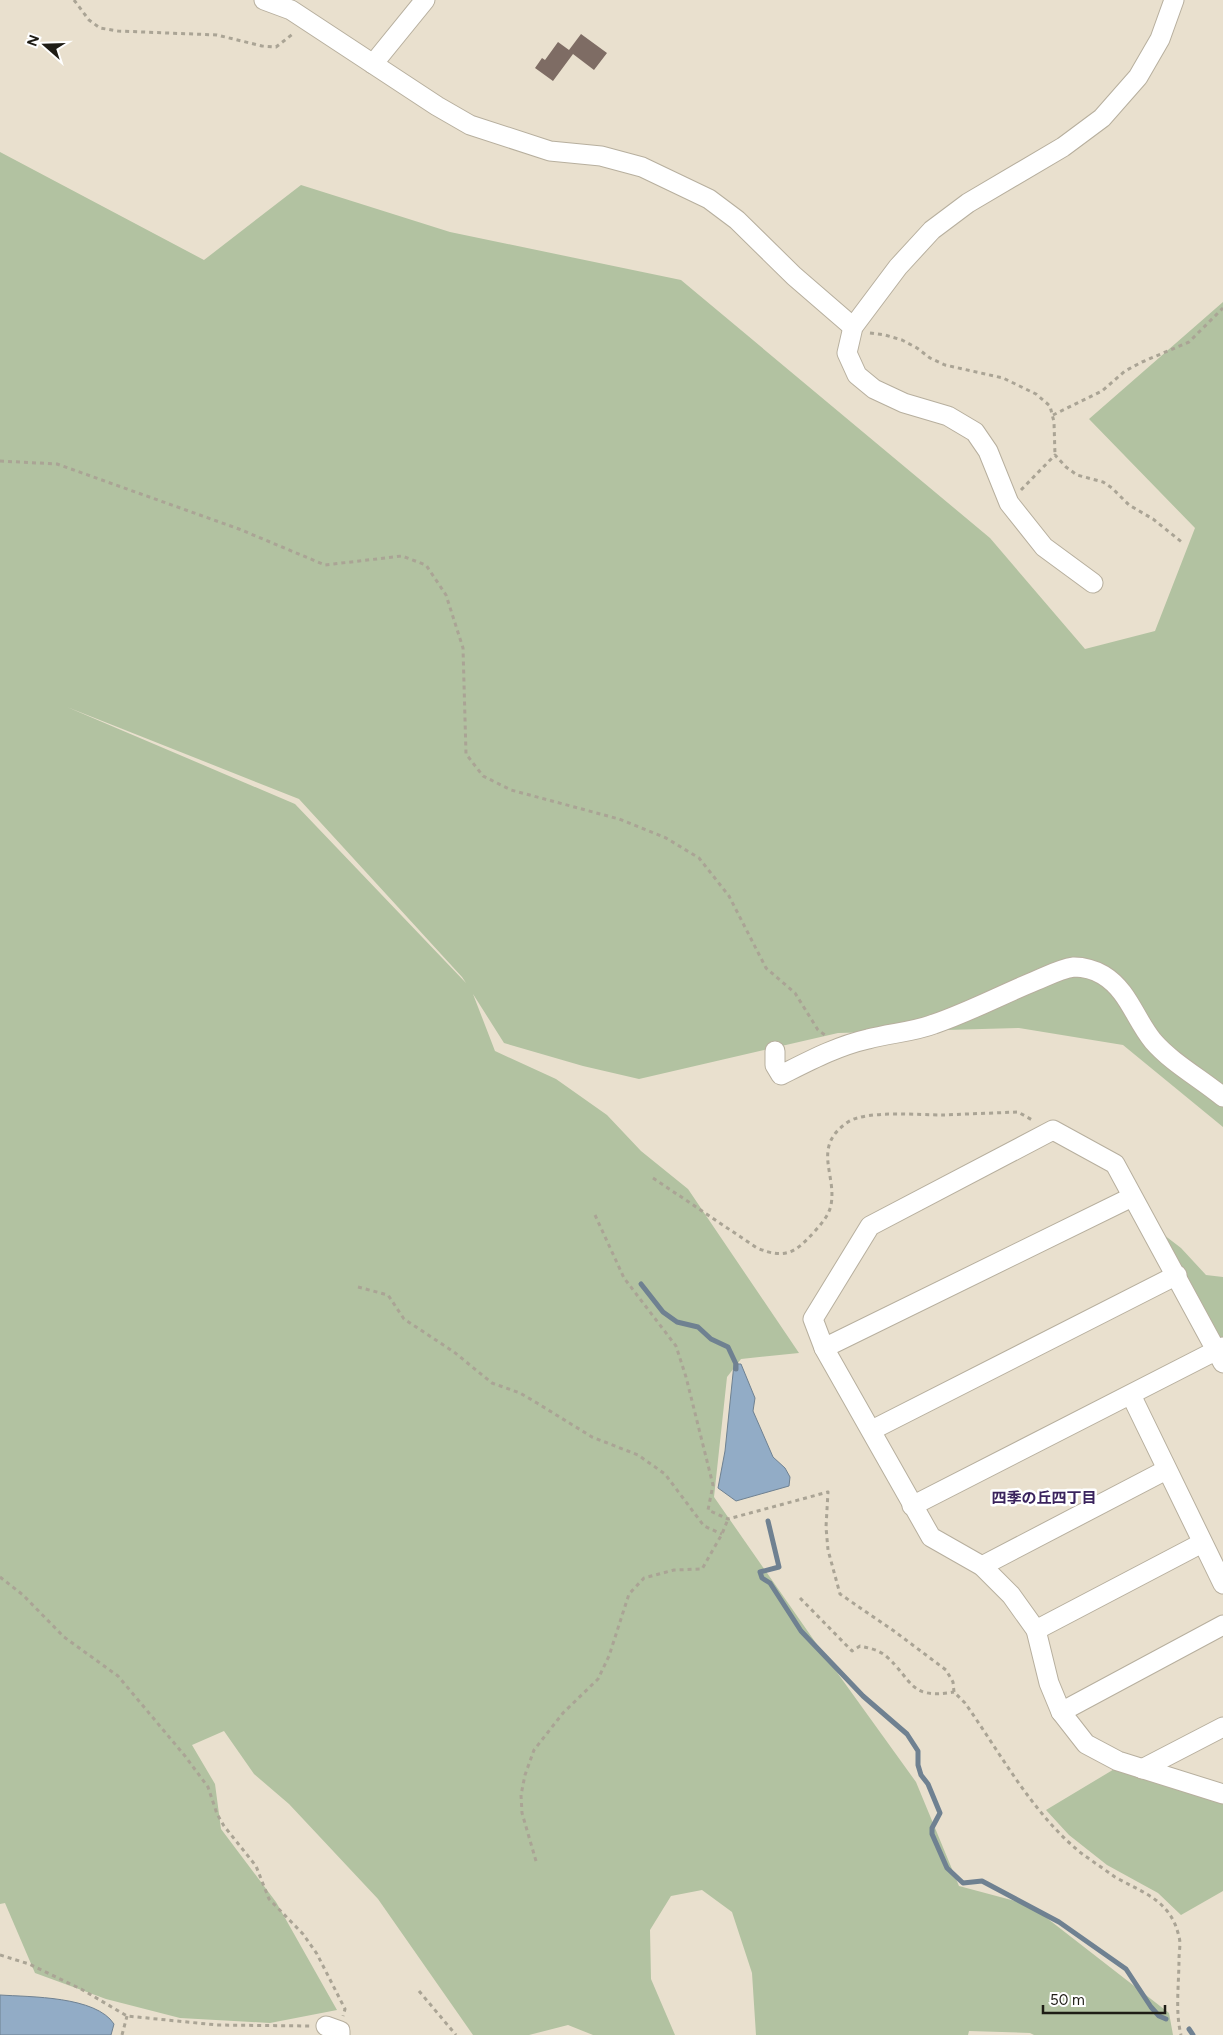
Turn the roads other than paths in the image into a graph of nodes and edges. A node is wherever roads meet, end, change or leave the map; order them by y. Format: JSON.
{"nodes":[{"id":1,"x":264,"y":0,"type":"edge"},
{"id":2,"x":425,"y":0,"type":"edge"},
{"id":3,"x":1174,"y":0,"type":"edge"},
{"id":4,"x":373,"y":64,"type":"junction"},
{"id":5,"x":853,"y":328,"type":"junction"},
{"id":6,"x":1093,"y":584,"type":"dead end"},
{"id":7,"x":775,"y":1051,"type":"dead end"},
{"id":8,"x":1223,"y":1097,"type":"edge"},
{"id":9,"x":1132,"y":1197,"type":"junction"},
{"id":10,"x":1177,"y":1275,"type":"junction"},
{"id":11,"x":824,"y":1348,"type":"junction"},
{"id":12,"x":1221,"y":1354,"type":"edge"},
{"id":13,"x":1131,"y":1395,"type":"junction"},
{"id":14,"x":872,"y":1430,"type":"junction"},
{"id":15,"x":1166,"y":1470,"type":"junction"},
{"id":16,"x":912,"y":1506,"type":"junction"},
{"id":17,"x":1202,"y":1543,"type":"junction"},
{"id":18,"x":982,"y":1566,"type":"junction"},
{"id":19,"x":1223,"y":1584,"type":"edge"},
{"id":20,"x":1223,"y":1625,"type":"edge"},
{"id":21,"x":1036,"y":1630,"type":"junction"},
{"id":22,"x":1061,"y":1712,"type":"junction"},
{"id":23,"x":1223,"y":1727,"type":"edge"},
{"id":24,"x":1142,"y":1769,"type":"junction"},
{"id":25,"x":1223,"y":1794,"type":"edge"}],
"edges":[{"from":1,"to":4,"type":"street"},
{"from":2,"to":4,"type":"street"},
{"from":3,"to":5,"type":"street"},
{"from":4,"to":5,"type":"street"},
{"from":5,"to":6,"type":"street"},
{"from":7,"to":8,"type":"street"},
{"from":9,"to":10,"type":"street"},
{"from":9,"to":11,"type":"street"},
{"from":9,"to":11,"type":"street"},
{"from":10,"to":12,"type":"street"},
{"from":10,"to":14,"type":"street"},
{"from":11,"to":14,"type":"street"},
{"from":12,"to":13,"type":"street"},
{"from":13,"to":15,"type":"street"},
{"from":13,"to":16,"type":"street"},
{"from":14,"to":16,"type":"street"},
{"from":15,"to":17,"type":"street"},
{"from":15,"to":18,"type":"street"},
{"from":16,"to":18,"type":"street"},
{"from":17,"to":19,"type":"street"},
{"from":17,"to":21,"type":"street"},
{"from":18,"to":21,"type":"street"},
{"from":20,"to":22,"type":"street"},
{"from":21,"to":22,"type":"street"},
{"from":22,"to":24,"type":"street"},
{"from":23,"to":24,"type":"street"},
{"from":24,"to":25,"type":"street"}]}
